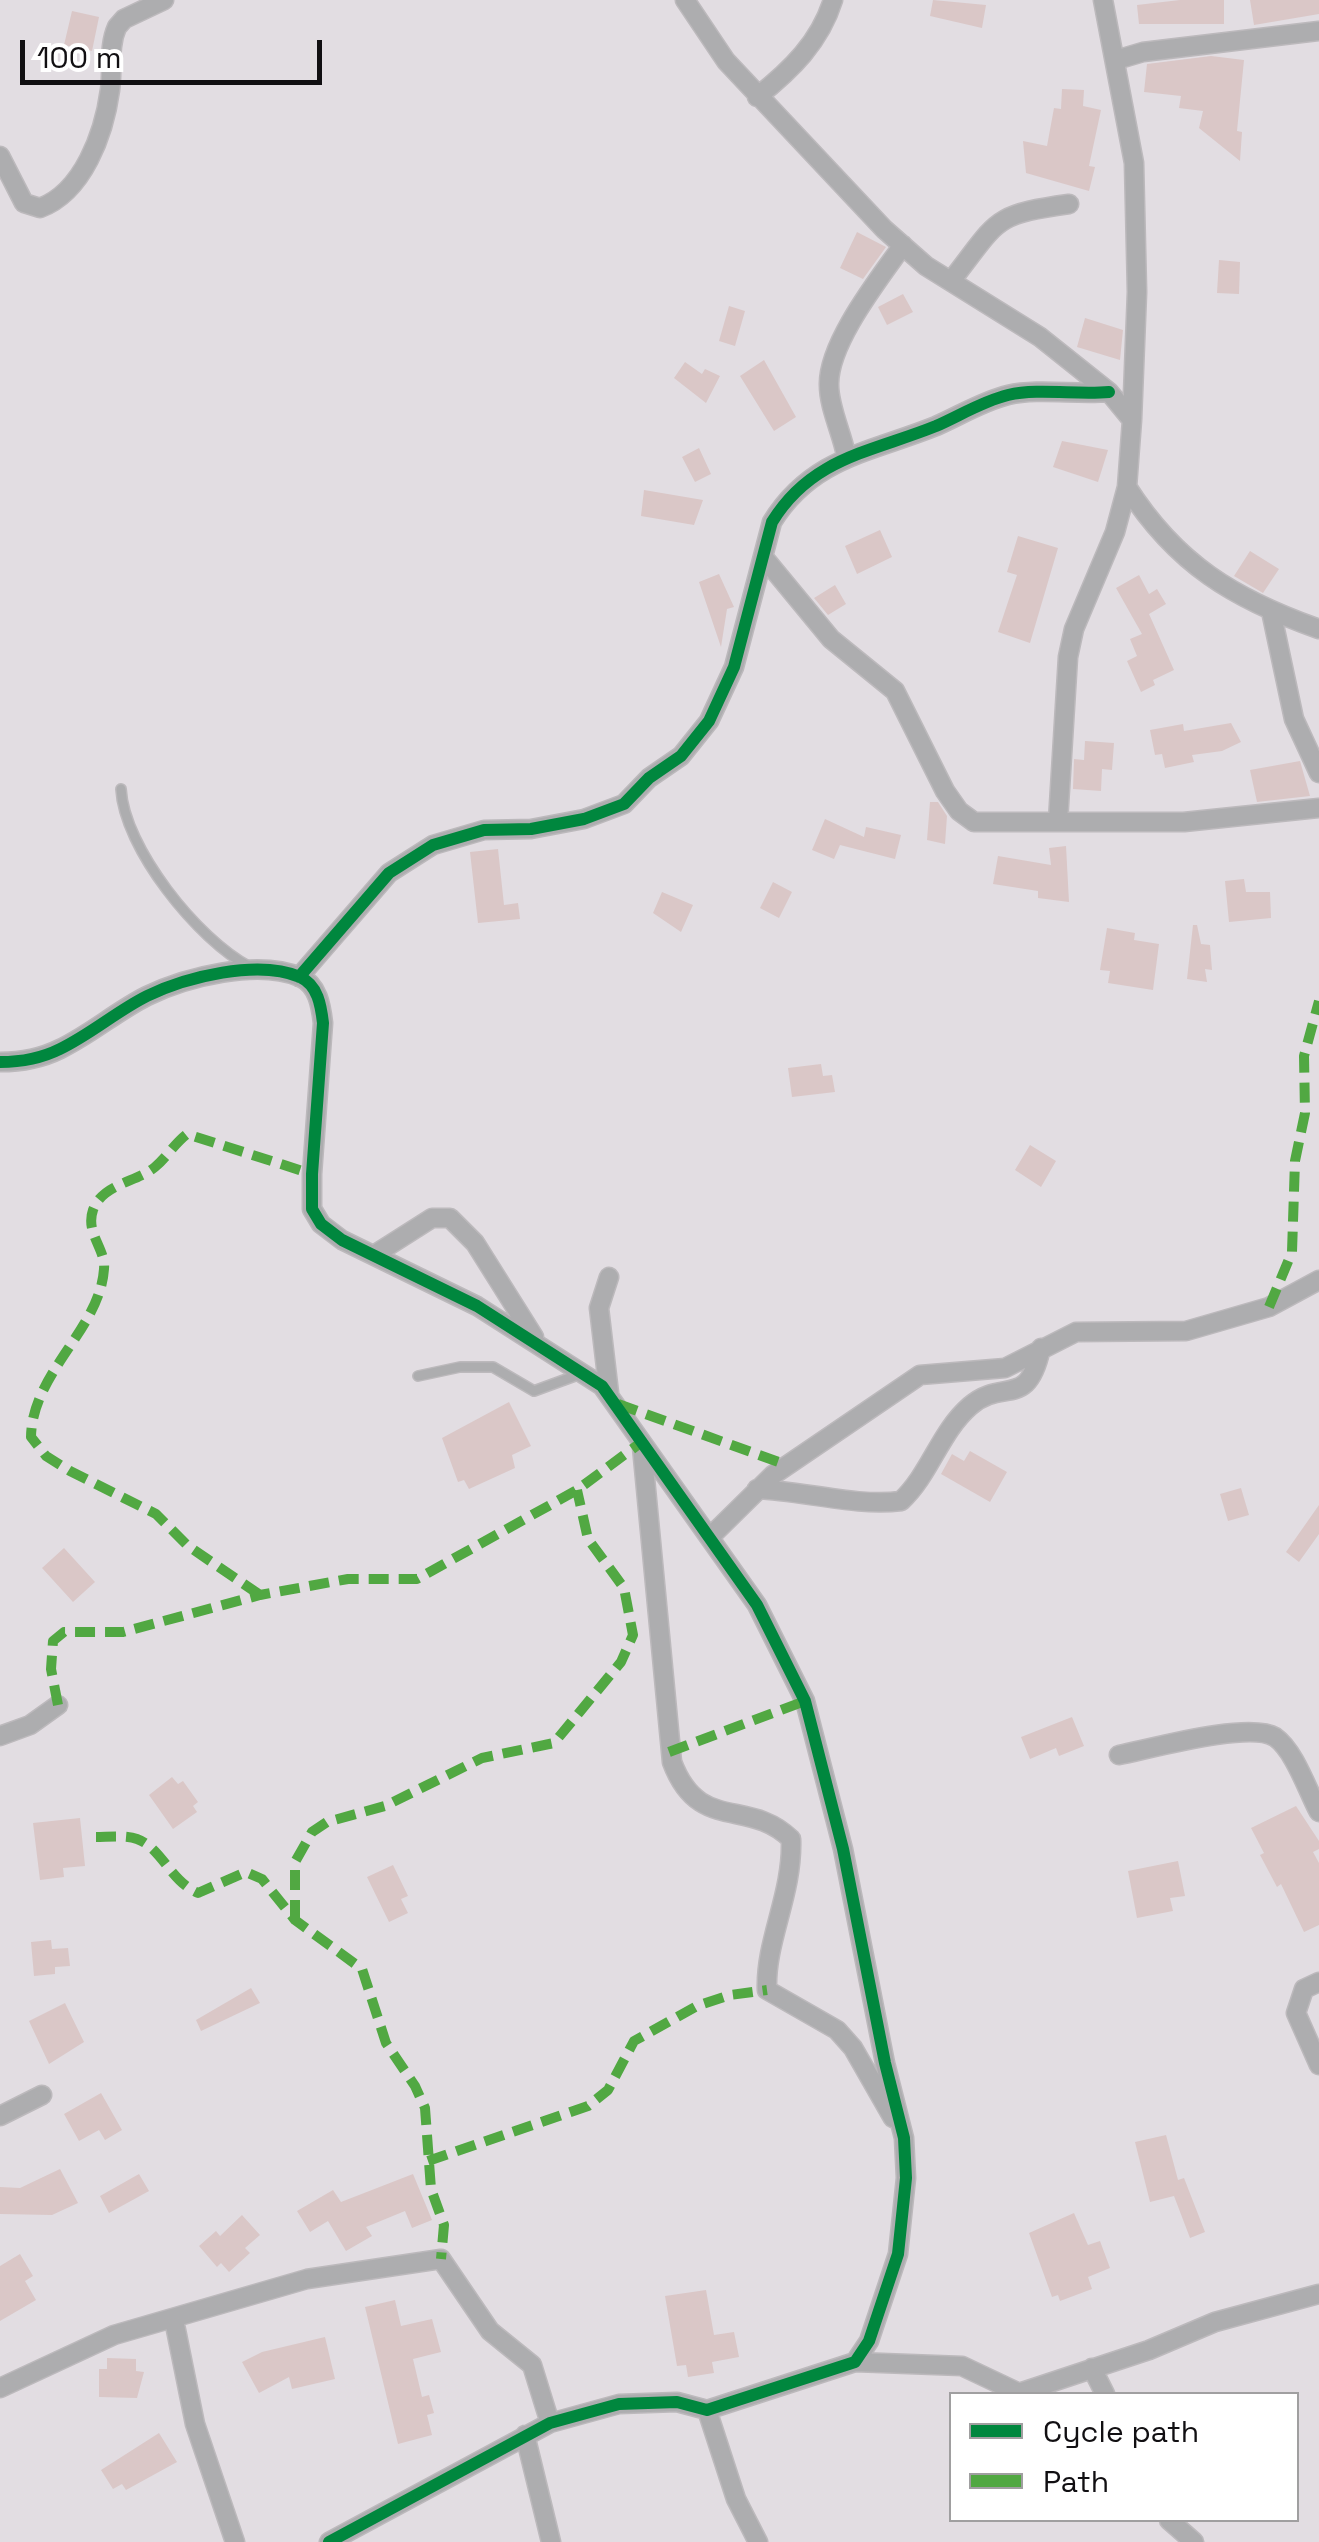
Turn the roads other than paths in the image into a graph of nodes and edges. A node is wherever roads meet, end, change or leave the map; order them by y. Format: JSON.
{"nodes":[{"id":1,"x":164,"y":0,"type":"edge"},
{"id":2,"x":685,"y":0,"type":"edge"},
{"id":3,"x":834,"y":0,"type":"edge"},
{"id":4,"x":1103,"y":0,"type":"edge"},
{"id":5,"x":1319,"y":31,"type":"edge"},
{"id":6,"x":1116,"y":60,"type":"junction"},
{"id":7,"x":757,"y":97,"type":"junction"},
{"id":8,"x":0,"y":156,"type":"edge"},
{"id":9,"x":1069,"y":204,"type":"dead end"},
{"id":10,"x":903,"y":245,"type":"junction"},
{"id":11,"x":951,"y":280,"type":"junction"},
{"id":12,"x":1108,"y":392,"type":"junction"},
{"id":13,"x":1132,"y":420,"type":"junction"},
{"id":14,"x":846,"y":455,"type":"junction"},
{"id":15,"x":1127,"y":487,"type":"junction"},
{"id":16,"x":765,"y":559,"type":"junction"},
{"id":17,"x":1270,"y":611,"type":"junction"},
{"id":18,"x":1319,"y":629,"type":"edge"},
{"id":19,"x":1319,"y":773,"type":"edge"},
{"id":20,"x":121,"y":789,"type":"dead end"},
{"id":21,"x":1319,"y":808,"type":"edge"},
{"id":22,"x":1058,"y":821,"type":"junction"},
{"id":23,"x":258,"y":970,"type":"junction"},
{"id":24,"x":299,"y":977,"type":"junction"},
{"id":25,"x":0,"y":1062,"type":"edge"},
{"id":26,"x":376,"y":1254,"type":"junction"},
{"id":27,"x":609,"y":1277,"type":"dead end"},
{"id":28,"x":1319,"y":1280,"type":"edge"},
{"id":29,"x":540,"y":1346,"type":"junction"},
{"id":30,"x":1041,"y":1348,"type":"junction"},
{"id":31,"x":586,"y":1372,"type":"junction"},
{"id":32,"x":418,"y":1376,"type":"dead end"},
{"id":33,"x":609,"y":1394,"type":"junction"},
{"id":34,"x":642,"y":1447,"type":"junction"},
{"id":35,"x":757,"y":1489,"type":"junction"},
{"id":36,"x":710,"y":1537,"type":"junction"},
{"id":37,"x":58,"y":1705,"type":"dead end"},
{"id":38,"x":0,"y":1736,"type":"edge"},
{"id":39,"x":1118,"y":1755,"type":"dead end"},
{"id":40,"x":1319,"y":1812,"type":"edge"},
{"id":41,"x":1319,"y":1982,"type":"edge"},
{"id":42,"x":1319,"y":2065,"type":"edge"},
{"id":43,"x":42,"y":2095,"type":"dead end"},
{"id":44,"x":0,"y":2116,"type":"edge"},
{"id":45,"x":904,"y":2138,"type":"junction"},
{"id":46,"x":1318,"y":2295,"type":"edge"},
{"id":47,"x":174,"y":2320,"type":"junction"},
{"id":48,"x":854,"y":2362,"type":"junction"},
{"id":49,"x":1092,"y":2368,"type":"junction"},
{"id":50,"x":0,"y":2388,"type":"edge"},
{"id":51,"x":1018,"y":2392,"type":"edge"},
{"id":52,"x":1023,"y":2392,"type":"edge"},
{"id":53,"x":1104,"y":2392,"type":"edge"},
{"id":54,"x":707,"y":2410,"type":"junction"},
{"id":55,"x":550,"y":2423,"type":"junction"},
{"id":56,"x":525,"y":2435,"type":"junction"},
{"id":57,"x":1171,"y":2522,"type":"edge"},
{"id":58,"x":235,"y":2542,"type":"edge"},
{"id":59,"x":329,"y":2542,"type":"edge"},
{"id":60,"x":551,"y":2542,"type":"edge"},
{"id":61,"x":758,"y":2542,"type":"edge"},
{"id":62,"x":1194,"y":2542,"type":"edge"}],
"edges":[{"from":1,"to":8,"type":"street"},
{"from":2,"to":7,"type":"street"},
{"from":3,"to":7,"type":"street"},
{"from":4,"to":6,"type":"street"},
{"from":5,"to":6,"type":"street"},
{"from":6,"to":13,"type":"street"},
{"from":7,"to":10,"type":"street"},
{"from":9,"to":11,"type":"street"},
{"from":10,"to":11,"type":"street"},
{"from":10,"to":14,"type":"street"},
{"from":11,"to":12,"type":"street"},
{"from":12,"to":13,"type":"street"},
{"from":12,"to":14,"type":"street"},
{"from":13,"to":15,"type":"street"},
{"from":14,"to":16,"type":"street"},
{"from":15,"to":17,"type":"street"},
{"from":15,"to":22,"type":"street"},
{"from":16,"to":22,"type":"street"},
{"from":16,"to":24,"type":"street"},
{"from":17,"to":18,"type":"street"},
{"from":17,"to":19,"type":"street"},
{"from":20,"to":23,"type":"lane"},
{"from":21,"to":22,"type":"street"},
{"from":23,"to":24,"type":"street"},
{"from":23,"to":25,"type":"street"},
{"from":24,"to":26,"type":"street"},
{"from":26,"to":29,"type":"street"},
{"from":26,"to":29,"type":"street"},
{"from":27,"to":33,"type":"street"},
{"from":28,"to":30,"type":"street"},
{"from":29,"to":31,"type":"street"},
{"from":30,"to":35,"type":"street"},
{"from":30,"to":35,"type":"street"},
{"from":31,"to":32,"type":"lane"},
{"from":31,"to":33,"type":"street"},
{"from":33,"to":34,"type":"street"},
{"from":34,"to":36,"type":"street"},
{"from":34,"to":45,"type":"street"},
{"from":35,"to":36,"type":"street"},
{"from":36,"to":45,"type":"street"},
{"from":37,"to":38,"type":"street"},
{"from":39,"to":40,"type":"street"},
{"from":41,"to":42,"type":"street"},
{"from":43,"to":44,"type":"street"},
{"from":45,"to":48,"type":"street"},
{"from":46,"to":49,"type":"street"},
{"from":47,"to":50,"type":"street"},
{"from":47,"to":55,"type":"street"},
{"from":47,"to":58,"type":"street"},
{"from":48,"to":51,"type":"street"},
{"from":48,"to":54,"type":"street"},
{"from":49,"to":52,"type":"street"},
{"from":49,"to":53,"type":"street"},
{"from":54,"to":55,"type":"street"},
{"from":54,"to":61,"type":"street"},
{"from":55,"to":56,"type":"street"},
{"from":56,"to":59,"type":"street"},
{"from":56,"to":60,"type":"street"},
{"from":57,"to":62,"type":"street"}]}
